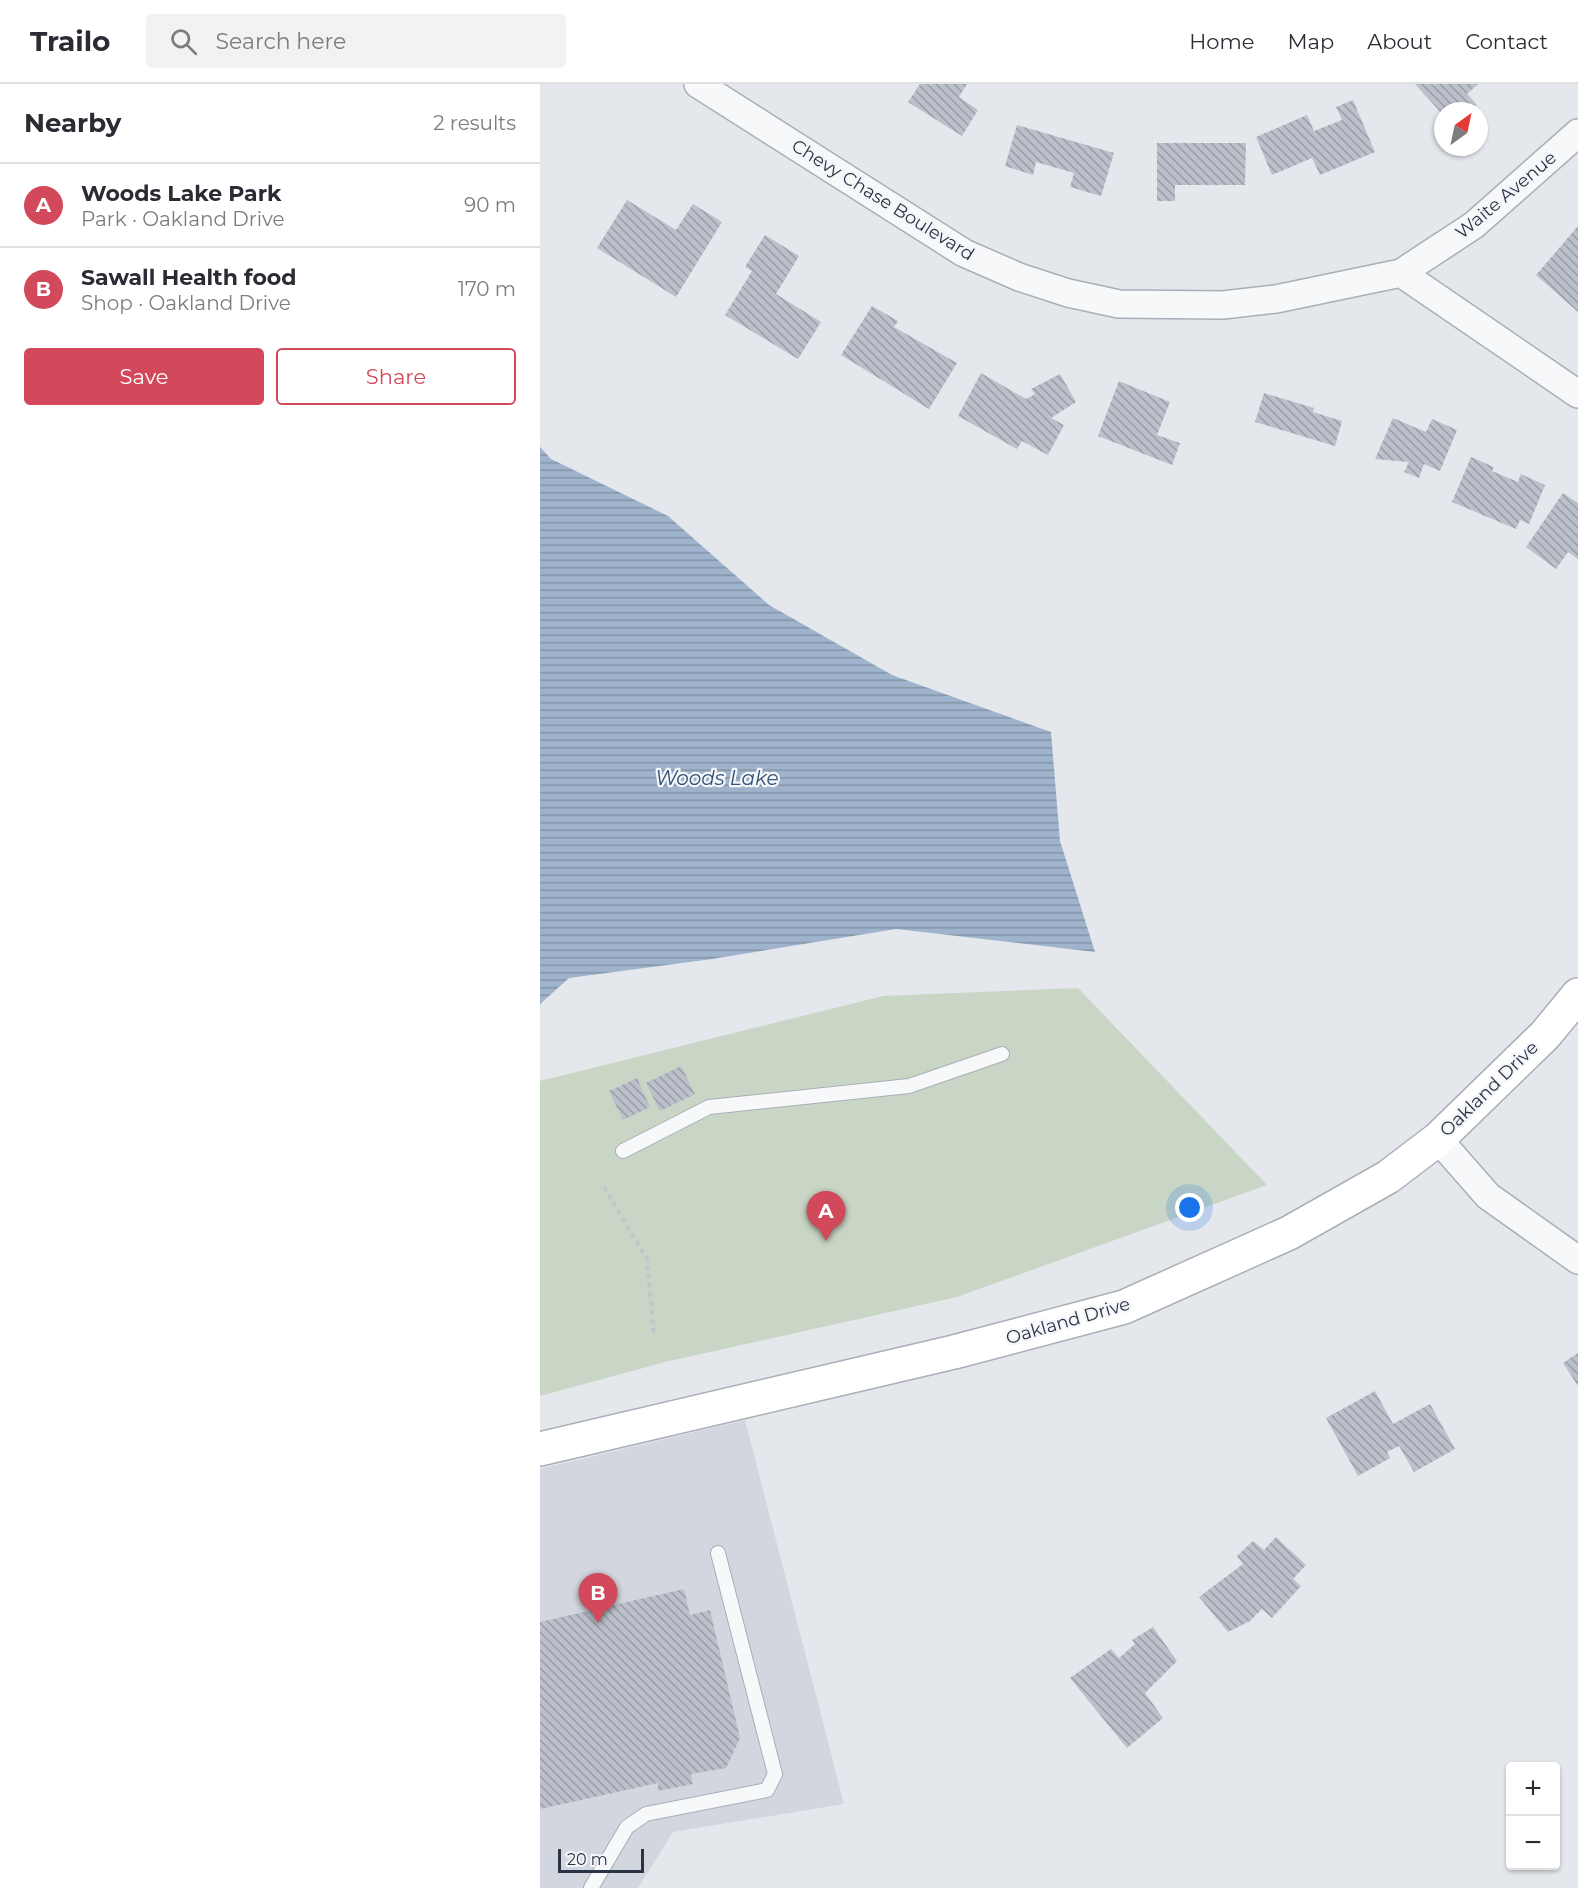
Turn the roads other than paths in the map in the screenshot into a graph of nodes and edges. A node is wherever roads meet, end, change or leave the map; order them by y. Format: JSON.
{"nodes":[{"id":1,"x":698,"y":84,"type":"edge"},
{"id":2,"x":1578,"y":133,"type":"edge"},
{"id":3,"x":1401,"y":273,"type":"junction"},
{"id":4,"x":1578,"y":394,"type":"edge"},
{"id":5,"x":1578,"y":995,"type":"edge"},
{"id":6,"x":1002,"y":1054,"type":"dead end"},
{"id":7,"x":1438,"y":1139,"type":"junction"},
{"id":8,"x":623,"y":1151,"type":"dead end"},
{"id":9,"x":1578,"y":1260,"type":"edge"},
{"id":10,"x":540,"y":1449,"type":"edge"},
{"id":11,"x":718,"y":1553,"type":"dead end"},
{"id":12,"x":591,"y":1888,"type":"edge"}],
"edges":[{"from":1,"to":3,"type":"street","name":"Chevy Chase Boulevard"},
{"from":2,"to":3,"type":"street","name":"Waite Avenue"},
{"from":3,"to":4,"type":"street"},
{"from":5,"to":7,"type":"main road","name":"Oakland Drive"},
{"from":6,"to":8,"type":"lane"},
{"from":7,"to":9,"type":"street"},
{"from":7,"to":10,"type":"main road","name":"Oakland Drive"},
{"from":11,"to":12,"type":"lane"}]}
